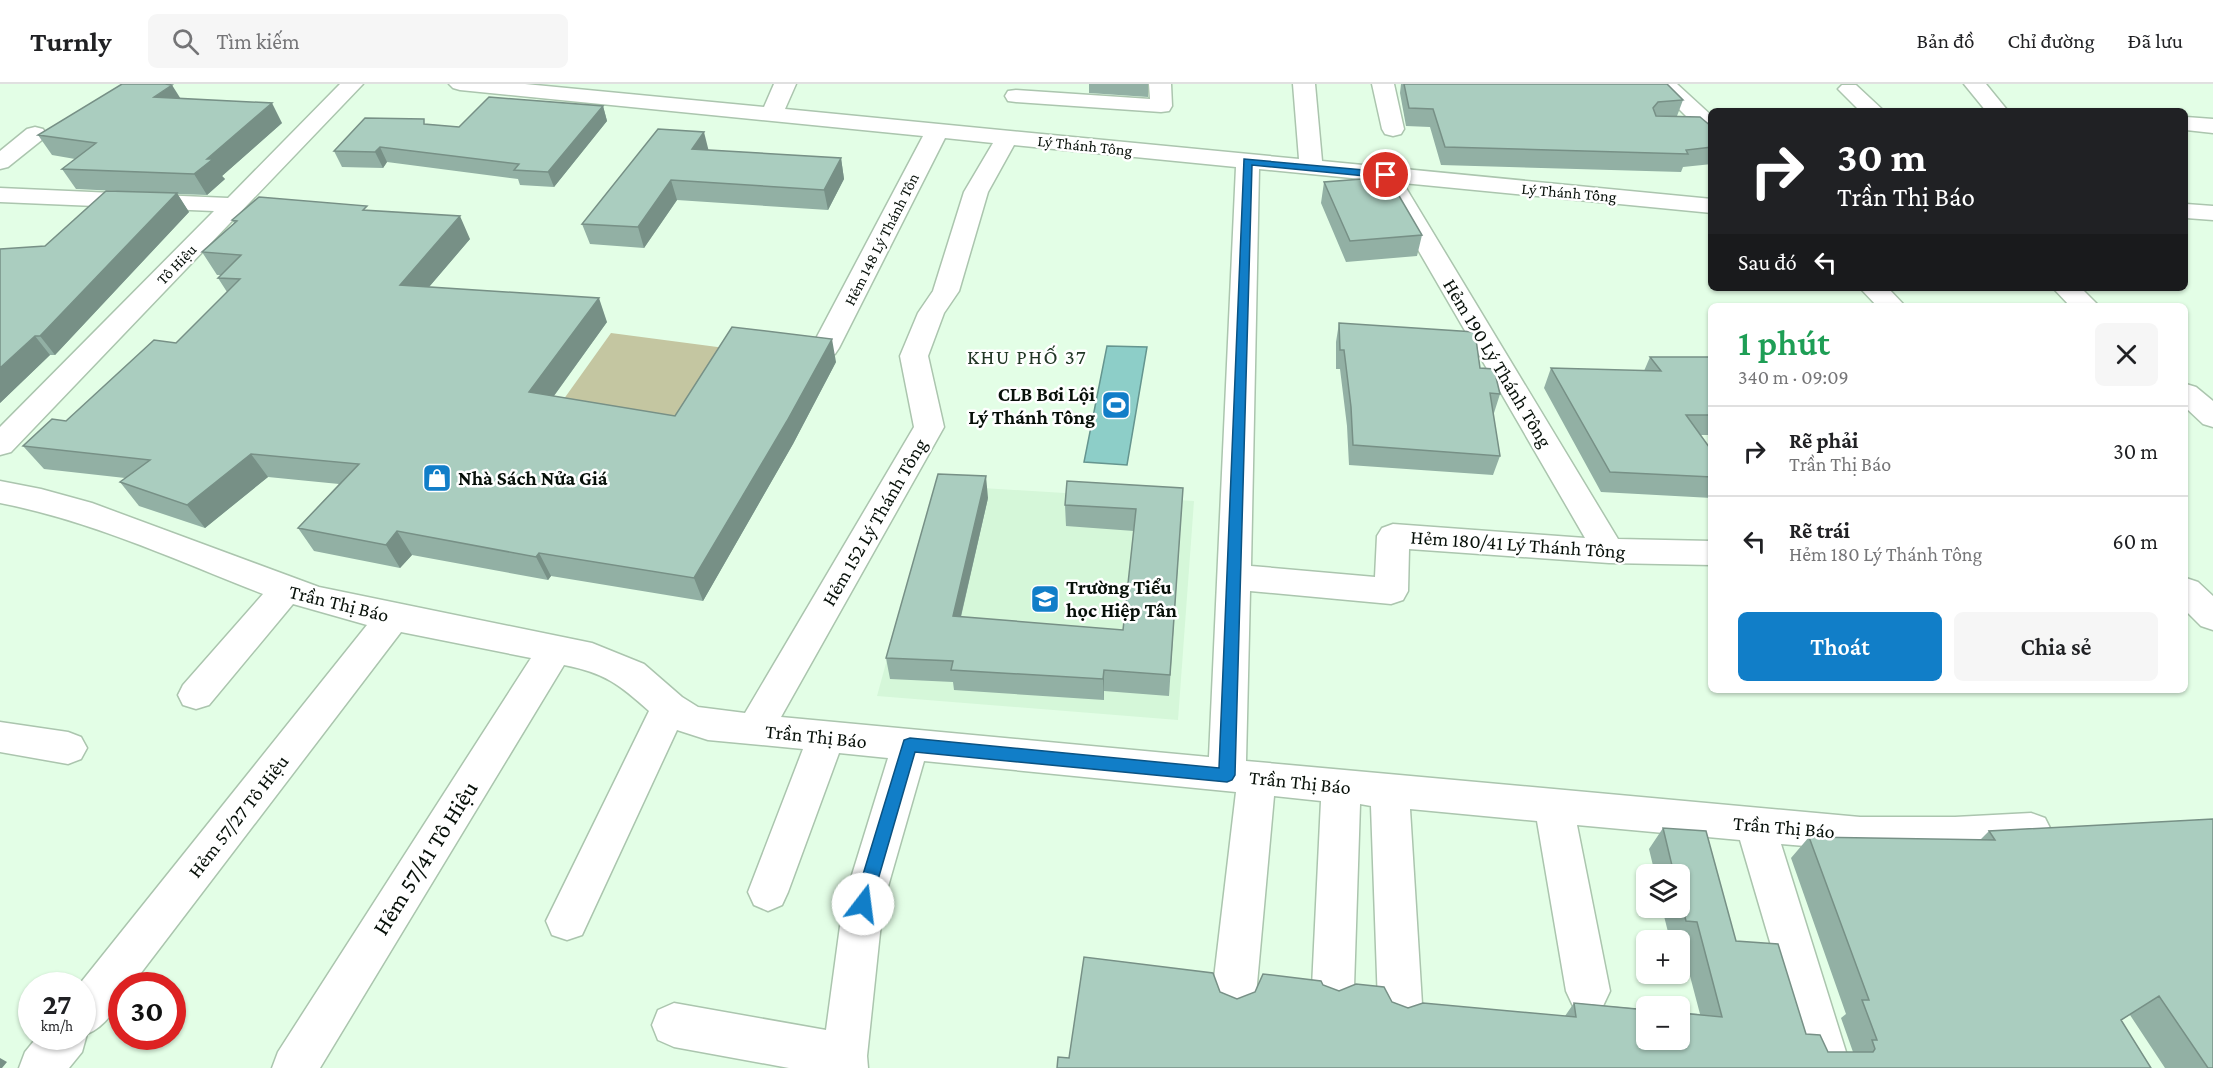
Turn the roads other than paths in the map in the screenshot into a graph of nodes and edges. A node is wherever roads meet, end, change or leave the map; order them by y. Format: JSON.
{"nodes":[{"id":1,"x":351,"y":84,"type":"edge"},
{"id":2,"x":460,"y":84,"type":"edge"},
{"id":3,"x":785,"y":84,"type":"edge"},
{"id":4,"x":1304,"y":84,"type":"edge"},
{"id":5,"x":1383,"y":84,"type":"edge"},
{"id":6,"x":1665,"y":84,"type":"edge"},
{"id":7,"x":1975,"y":84,"type":"edge"},
{"id":8,"x":1849,"y":88,"type":"dead end"},
{"id":9,"x":1016,"y":96,"type":"dead end"},
{"id":10,"x":1161,"y":105,"type":"edge"},
{"id":11,"x":683,"y":106,"type":"junction"},
{"id":12,"x":1870,"y":108,"type":"edge"},
{"id":13,"x":1995,"y":108,"type":"edge"},
{"id":14,"x":771,"y":115,"type":"junction"},
{"id":15,"x":668,"y":124,"type":"dead end"},
{"id":16,"x":2188,"y":124,"type":"edge"},
{"id":17,"x":1708,"y":126,"type":"edge"},
{"id":18,"x":2213,"y":126,"type":"edge"},
{"id":19,"x":1679,"y":127,"type":"edge"},
{"id":20,"x":1708,"y":128,"type":"edge"},
{"id":21,"x":1393,"y":129,"type":"dead end"},
{"id":22,"x":937,"y":131,"type":"junction"},
{"id":23,"x":35,"y":134,"type":"dead end"},
{"id":24,"x":1007,"y":138,"type":"junction"},
{"id":25,"x":1248,"y":161,"type":"junction"},
{"id":26,"x":0,"y":162,"type":"edge"},
{"id":27,"x":1311,"y":168,"type":"junction"},
{"id":28,"x":1386,"y":175,"type":"junction"},
{"id":29,"x":0,"y":195,"type":"edge"},
{"id":30,"x":234,"y":205,"type":"junction"},
{"id":31,"x":1708,"y":206,"type":"edge"},
{"id":32,"x":1876,"y":291,"type":"edge"},
{"id":33,"x":2069,"y":291,"type":"edge"},
{"id":34,"x":1889,"y":303,"type":"edge"},
{"id":35,"x":2083,"y":303,"type":"edge"},
{"id":36,"x":825,"y":348,"type":"edge"},
{"id":37,"x":2188,"y":395,"type":"edge"},
{"id":38,"x":2213,"y":417,"type":"edge"},
{"id":39,"x":0,"y":445,"type":"edge"},
{"id":40,"x":0,"y":492,"type":"edge"},
{"id":41,"x":1609,"y":551,"type":"junction"},
{"id":42,"x":1708,"y":553,"type":"edge"},
{"id":43,"x":1234,"y":577,"type":"junction"},
{"id":44,"x":286,"y":590,"type":"junction"},
{"id":45,"x":2188,"y":594,"type":"edge"},
{"id":46,"x":393,"y":617,"type":"junction"},
{"id":47,"x":2213,"y":617,"type":"edge"},
{"id":48,"x":555,"y":649,"type":"junction"},
{"id":49,"x":196,"y":695,"type":"dead end"},
{"id":50,"x":669,"y":707,"type":"junction"},
{"id":51,"x":755,"y":730,"type":"junction"},
{"id":52,"x":0,"y":737,"type":"edge"},
{"id":53,"x":826,"y":738,"type":"junction"},
{"id":54,"x":910,"y":745,"type":"junction"},
{"id":55,"x":68,"y":748,"type":"dead end"},
{"id":56,"x":1242,"y":776,"type":"junction"},
{"id":57,"x":1341,"y":786,"type":"junction"},
{"id":58,"x":1390,"y":791,"type":"junction"},
{"id":59,"x":1554,"y":806,"type":"junction"},
{"id":60,"x":1755,"y":825,"type":"junction"},
{"id":61,"x":2061,"y":829,"type":"edge"},
{"id":62,"x":768,"y":892,"type":"dead end"},
{"id":63,"x":567,"y":921,"type":"dead end"},
{"id":64,"x":1333,"y":987,"type":"edge"},
{"id":65,"x":1588,"y":991,"type":"dead end"},
{"id":66,"x":1234,"y":995,"type":"edge"},
{"id":67,"x":96,"y":997,"type":"edge"},
{"id":68,"x":1400,"y":1004,"type":"edge"},
{"id":69,"x":674,"y":1025,"type":"dead end"},
{"id":70,"x":55,"y":1050,"type":"edge"},
{"id":71,"x":846,"y":1062,"type":"edge"},
{"id":72,"x":41,"y":1068,"type":"edge"},
{"id":73,"x":294,"y":1068,"type":"edge"},
{"id":74,"x":1829,"y":1068,"type":"edge"}],
"edges":[{"from":1,"to":30,"type":"street","name":"Tô Hiệu"},
{"from":2,"to":11,"type":"street","name":"Lý Thánh Tông"},
{"from":3,"to":14,"type":"street"},
{"from":4,"to":27,"type":"street"},
{"from":5,"to":21,"type":"street"},
{"from":6,"to":17,"type":"street"},
{"from":7,"to":13,"type":"street"},
{"from":8,"to":12,"type":"street"},
{"from":9,"to":10,"type":"street"},
{"from":11,"to":14,"type":"street","name":"Lý Thánh Tông"},
{"from":11,"to":15,"type":"street"},
{"from":14,"to":22,"type":"street","name":"Lý Thánh Tông"},
{"from":16,"to":18,"type":"street"},
{"from":19,"to":20,"type":"street"},
{"from":22,"to":24,"type":"street","name":"Lý Thánh Tông"},
{"from":22,"to":36,"type":"street","name":"Hẻm 148 Lý Thánh Tôn"},
{"from":23,"to":26,"type":"street"},
{"from":24,"to":25,"type":"street","name":"Lý Thánh Tông"},
{"from":24,"to":51,"type":"street","name":"Hẻm 152 Lý Thánh Tông"},
{"from":25,"to":27,"type":"street","name":"Lý Thánh Tông"},
{"from":25,"to":43,"type":"street"},
{"from":27,"to":28,"type":"street","name":"Lý Thánh Tông"},
{"from":28,"to":31,"type":"street","name":"Lý Thánh Tông"},
{"from":28,"to":41,"type":"street","name":"Hẻm 190 Lý Thánh Tông"},
{"from":29,"to":30,"type":"street"},
{"from":30,"to":39,"type":"street","name":"Tô Hiệu"},
{"from":32,"to":34,"type":"street"},
{"from":33,"to":35,"type":"street"},
{"from":37,"to":38,"type":"street"},
{"from":40,"to":44,"type":"street","name":"Trần Thị Báo"},
{"from":41,"to":42,"type":"street","name":"Hẻm 180/41 Lý Thánh Tông"},
{"from":41,"to":43,"type":"street","name":"Hẻm 180/41 Lý Thánh Tông"},
{"from":43,"to":56,"type":"street"},
{"from":44,"to":46,"type":"street","name":"Trần Thị Báo"},
{"from":44,"to":49,"type":"street"},
{"from":45,"to":47,"type":"street"},
{"from":46,"to":48,"type":"street","name":"Trần Thị Báo"},
{"from":46,"to":67,"type":"street","name":"Hẻm 57/27 Tô Hiệu"},
{"from":48,"to":50,"type":"street","name":"Trần Thị Báo"},
{"from":48,"to":73,"type":"street","name":"Hẻm 57/41 Tô Hiệu"},
{"from":50,"to":51,"type":"street","name":"Trần Thị Báo"},
{"from":50,"to":63,"type":"street"},
{"from":51,"to":53,"type":"street","name":"Trần Thị Báo"},
{"from":52,"to":55,"type":"street"},
{"from":53,"to":54,"type":"street","name":"Trần Thị Báo"},
{"from":53,"to":62,"type":"street"},
{"from":54,"to":56,"type":"street","name":"Trần Thị Báo"},
{"from":54,"to":71,"type":"street"},
{"from":56,"to":57,"type":"street","name":"Trần Thị Báo"},
{"from":56,"to":66,"type":"street"},
{"from":57,"to":58,"type":"street","name":"Trần Thị Báo"},
{"from":57,"to":64,"type":"street"},
{"from":58,"to":59,"type":"street","name":"Trần Thị Báo"},
{"from":58,"to":68,"type":"street"},
{"from":59,"to":60,"type":"street","name":"Trần Thị Báo"},
{"from":59,"to":65,"type":"street"},
{"from":60,"to":61,"type":"street","name":"Trần Thị Báo"},
{"from":60,"to":74,"type":"street"},
{"from":69,"to":71,"type":"street"},
{"from":70,"to":72,"type":"street"}]}
